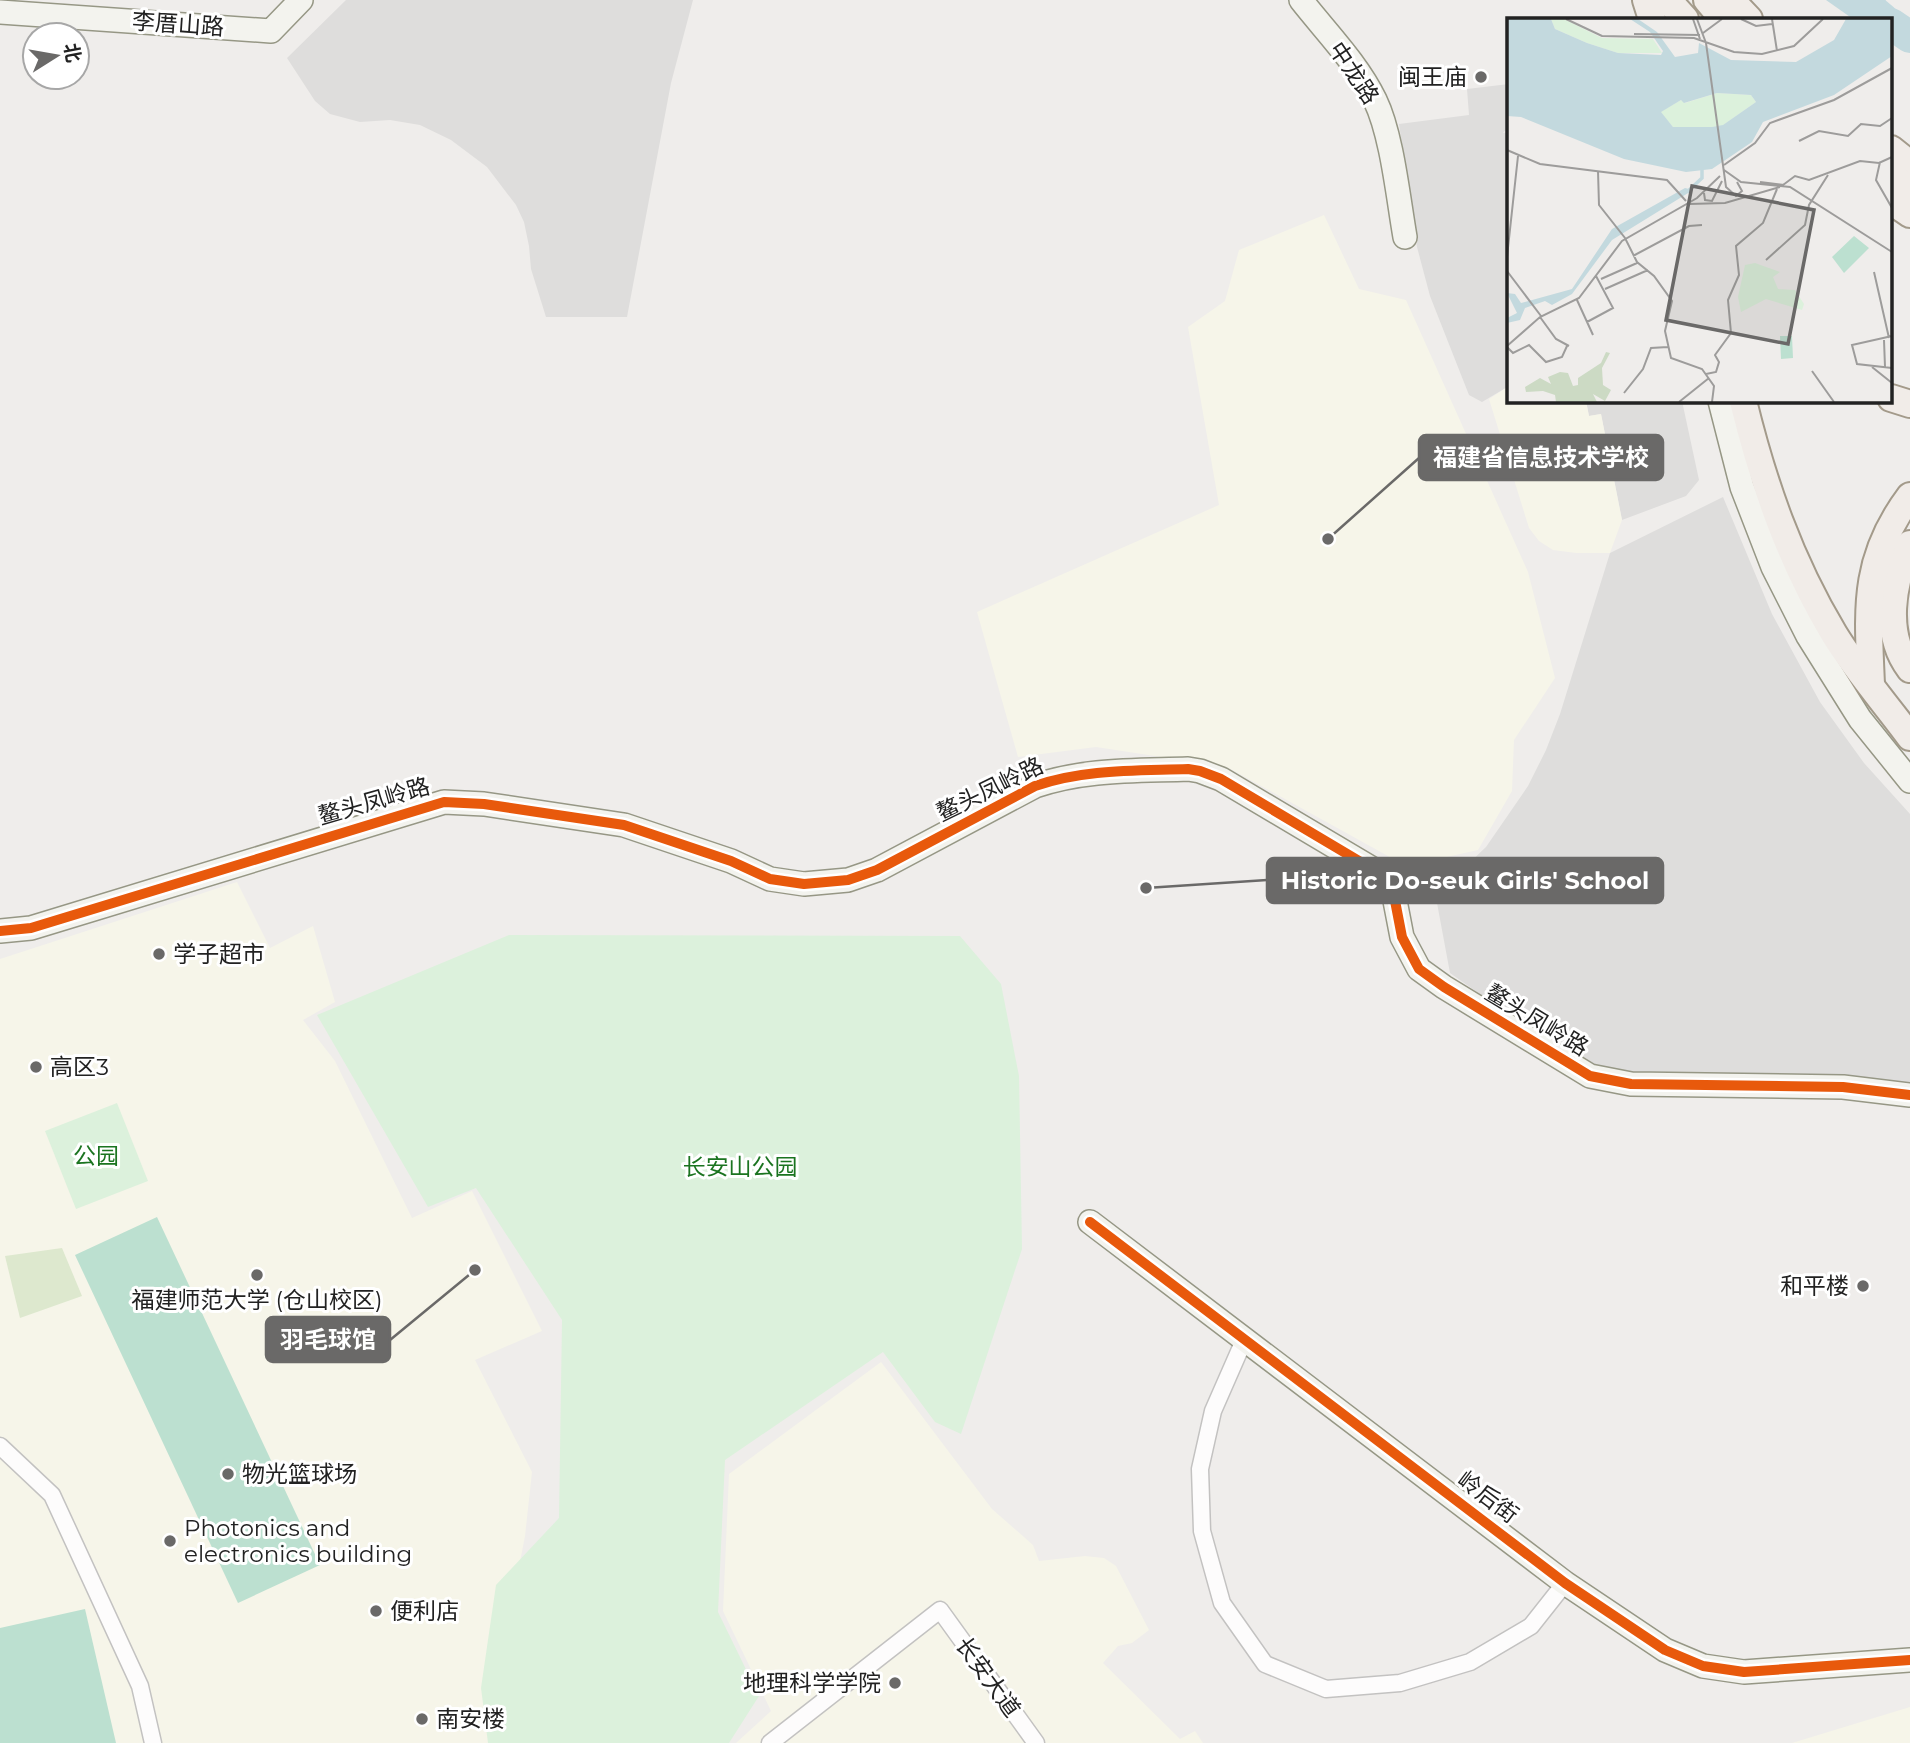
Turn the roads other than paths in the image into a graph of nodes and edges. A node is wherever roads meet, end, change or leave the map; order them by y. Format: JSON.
{"nodes":[{"id":1,"x":302,"y":0,"type":"edge"},
{"id":2,"x":1301,"y":0,"type":"edge"},
{"id":3,"x":1638,"y":0,"type":"edge"},
{"id":4,"x":1646,"y":0,"type":"edge"},
{"id":5,"x":1668,"y":0,"type":"edge"},
{"id":6,"x":1707,"y":0,"type":"edge"},
{"id":7,"x":1731,"y":0,"type":"edge"},
{"id":8,"x":0,"y":12,"type":"edge"},
{"id":9,"x":1639,"y":18,"type":"edge"},
{"id":10,"x":1652,"y":18,"type":"edge"},
{"id":11,"x":1684,"y":18,"type":"edge"},
{"id":12,"x":1722,"y":18,"type":"edge"},
{"id":13,"x":1748,"y":18,"type":"edge"},
{"id":14,"x":1892,"y":150,"type":"edge"},
{"id":15,"x":1910,"y":164,"type":"edge"},
{"id":16,"x":1892,"y":176,"type":"edge"},
{"id":17,"x":1910,"y":190,"type":"edge"},
{"id":18,"x":1892,"y":202,"type":"edge"},
{"id":19,"x":1910,"y":214,"type":"edge"},
{"id":20,"x":1405,"y":237,"type":"dead end"},
{"id":21,"x":1892,"y":398,"type":"edge"},
{"id":22,"x":1720,"y":402,"type":"edge"},
{"id":23,"x":1744,"y":402,"type":"edge"},
{"id":24,"x":1910,"y":404,"type":"edge"},
{"id":25,"x":1910,"y":496,"type":"edge"},
{"id":26,"x":1910,"y":544,"type":"edge"},
{"id":27,"x":1910,"y":669,"type":"edge"},
{"id":28,"x":1871,"y":685,"type":"junction"},
{"id":29,"x":1910,"y":737,"type":"edge"},
{"id":30,"x":1910,"y":781,"type":"edge"},
{"id":31,"x":0,"y":931,"type":"edge"},
{"id":32,"x":1910,"y":1095,"type":"edge"},
{"id":33,"x":1090,"y":1222,"type":"dead end"},
{"id":34,"x":1245,"y":1338,"type":"junction"},
{"id":35,"x":0,"y":1446,"type":"edge"},
{"id":36,"x":1565,"y":1583,"type":"junction"},
{"id":37,"x":1910,"y":1660,"type":"edge"},
{"id":38,"x":153,"y":1743,"type":"edge"},
{"id":39,"x":770,"y":1743,"type":"edge"},
{"id":40,"x":1036,"y":1743,"type":"edge"}],
"edges":[{"from":1,"to":8,"type":"street","name":"李厝山路"},
{"from":2,"to":20,"type":"street","name":"中龙路"},
{"from":3,"to":9,"type":"street"},
{"from":4,"to":10,"type":"main road"},
{"from":5,"to":11,"type":"main road"},
{"from":6,"to":12,"type":"main road"},
{"from":7,"to":13,"type":"main road"},
{"from":14,"to":15,"type":"main road"},
{"from":16,"to":17,"type":"main road"},
{"from":18,"to":19,"type":"main road"},
{"from":21,"to":24,"type":"main road"},
{"from":22,"to":30,"type":"street"},
{"from":23,"to":28,"type":"main road"},
{"from":25,"to":28,"type":"main road"},
{"from":26,"to":27,"type":"main road"},
{"from":28,"to":29,"type":"main road"},
{"from":31,"to":32,"type":"street","name":"鳌头凤岭路"},
{"from":33,"to":34,"type":"street","name":"岭后街"},
{"from":34,"to":36,"type":"street","name":"岭后街"},
{"from":34,"to":36,"type":"street"},
{"from":35,"to":38,"type":"street"},
{"from":36,"to":37,"type":"street","name":"岭后街"},
{"from":39,"to":40,"type":"street","name":"长安大道"}]}
